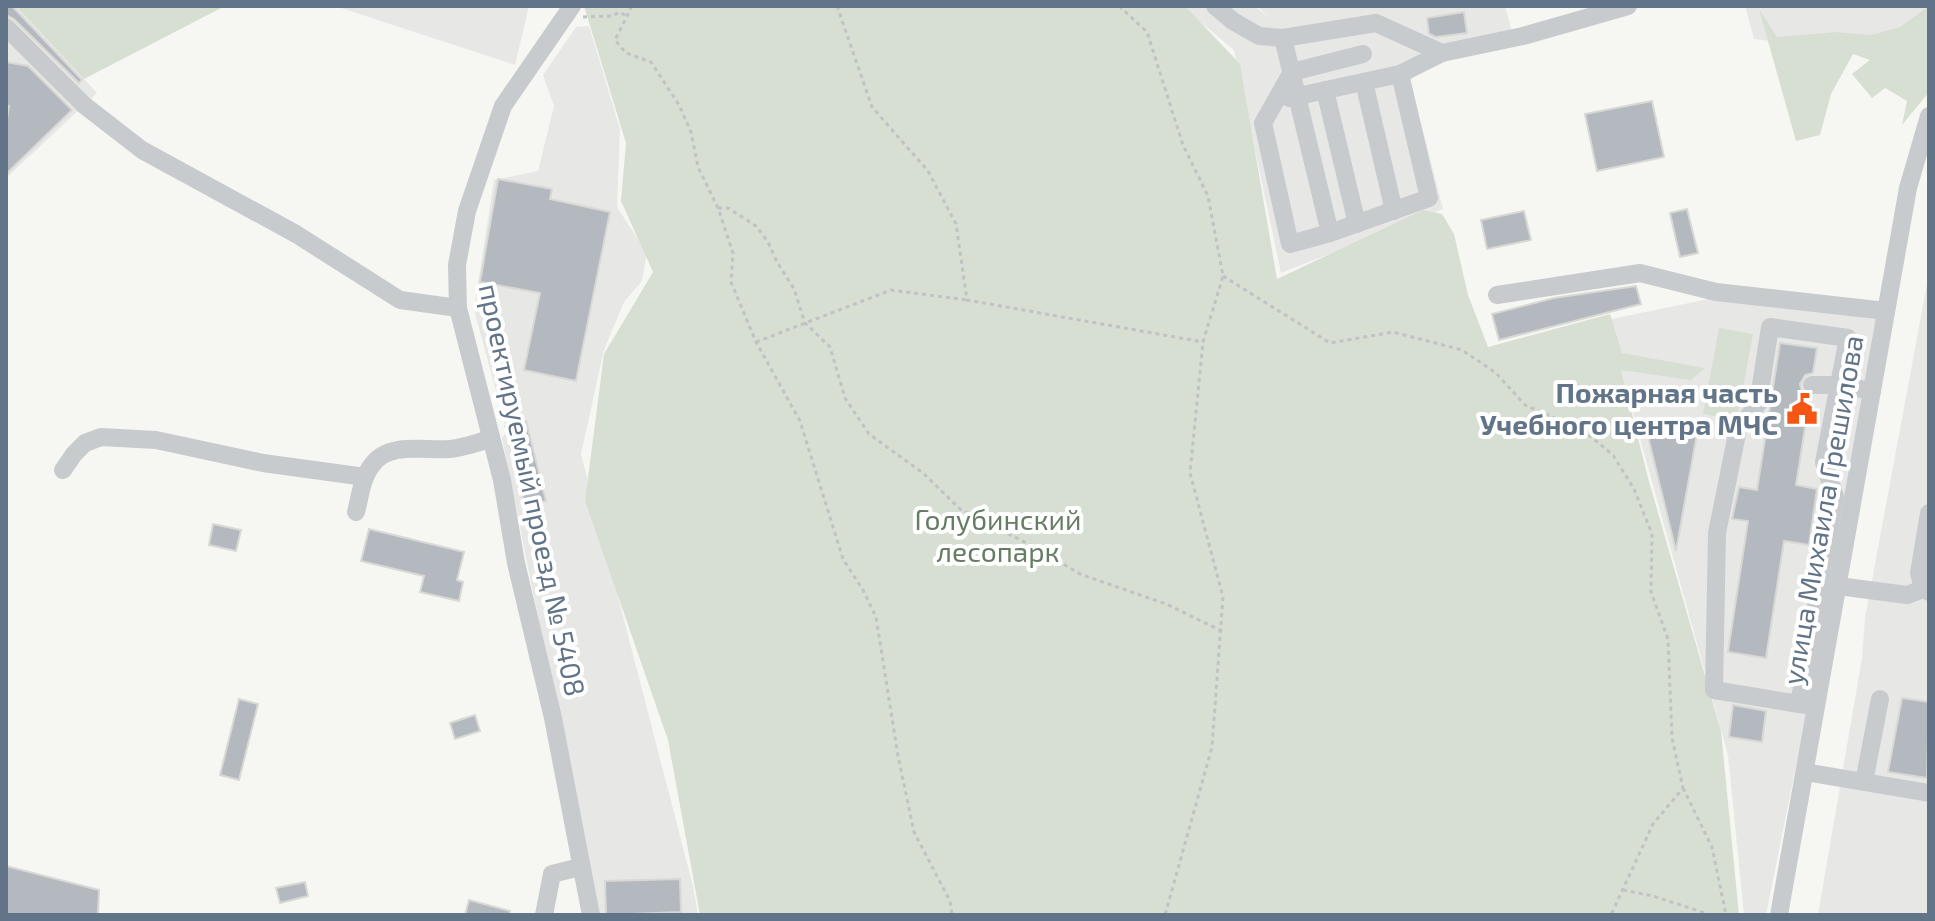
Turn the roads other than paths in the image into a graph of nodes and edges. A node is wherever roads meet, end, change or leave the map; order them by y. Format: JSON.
{"nodes":[{"id":1,"x":1215,"y":6,"type":"edge"},
{"id":2,"x":1628,"y":6,"type":"edge"},
{"id":3,"x":570,"y":10,"type":"edge"},
{"id":4,"x":6,"y":27,"type":"edge"},
{"id":5,"x":1283,"y":38,"type":"junction"},
{"id":6,"x":1442,"y":53,"type":"junction"},
{"id":7,"x":1363,"y":54,"type":"dead end"},
{"id":8,"x":1292,"y":72,"type":"junction"},
{"id":9,"x":1400,"y":74,"type":"junction"},
{"id":10,"x":1364,"y":82,"type":"junction"},
{"id":11,"x":1325,"y":90,"type":"junction"},
{"id":12,"x":1298,"y":96,"type":"junction"},
{"id":13,"x":1275,"y":102,"type":"junction"},
{"id":14,"x":1929,"y":116,"type":"edge"},
{"id":15,"x":1394,"y":211,"type":"junction"},
{"id":16,"x":1357,"y":224,"type":"junction"},
{"id":17,"x":1330,"y":233,"type":"junction"},
{"id":18,"x":1497,"y":295,"type":"dead end"},
{"id":19,"x":458,"y":308,"type":"junction"},
{"id":20,"x":1886,"y":311,"type":"junction"},
{"id":21,"x":1812,"y":385,"type":"dead end"},
{"id":22,"x":1838,"y":385,"type":"junction"},
{"id":23,"x":1872,"y":391,"type":"junction"},
{"id":24,"x":491,"y":439,"type":"junction"},
{"id":25,"x":63,"y":470,"type":"dead end"},
{"id":26,"x":365,"y":477,"type":"junction"},
{"id":27,"x":356,"y":512,"type":"dead end"},
{"id":28,"x":1929,"y":513,"type":"edge"},
{"id":29,"x":1838,"y":586,"type":"junction"},
{"id":30,"x":1926,"y":590,"type":"edge"},
{"id":31,"x":1880,"y":699,"type":"dead end"},
{"id":32,"x":1808,"y":705,"type":"junction"},
{"id":33,"x":1805,"y":772,"type":"junction"},
{"id":34,"x":1864,"y":782,"type":"junction"},
{"id":35,"x":1929,"y":793,"type":"edge"},
{"id":36,"x":580,"y":867,"type":"junction"},
{"id":37,"x":544,"y":915,"type":"edge"},
{"id":38,"x":591,"y":915,"type":"edge"},
{"id":39,"x":1779,"y":915,"type":"edge"}],
"edges":[{"from":1,"to":5,"type":"street"},
{"from":2,"to":6,"type":"street"},
{"from":3,"to":19,"type":"street","name":"проектируемый проезд № 5408"},
{"from":4,"to":19,"type":"street"},
{"from":5,"to":6,"type":"street"},
{"from":5,"to":8,"type":"street"},
{"from":6,"to":9,"type":"street"},
{"from":7,"to":8,"type":"street"},
{"from":8,"to":12,"type":"street"},
{"from":8,"to":13,"type":"street"},
{"from":9,"to":10,"type":"street"},
{"from":9,"to":15,"type":"street"},
{"from":10,"to":11,"type":"street"},
{"from":10,"to":15,"type":"street"},
{"from":11,"to":12,"type":"street"},
{"from":11,"to":16,"type":"street"},
{"from":12,"to":13,"type":"street"},
{"from":12,"to":17,"type":"street"},
{"from":13,"to":17,"type":"street"},
{"from":14,"to":20,"type":"street","name":"улица Михаила Грешилова"},
{"from":15,"to":16,"type":"street"},
{"from":16,"to":17,"type":"street"},
{"from":18,"to":20,"type":"street"},
{"from":19,"to":24,"type":"street","name":"проектируемый проезд № 5408"},
{"from":20,"to":23,"type":"street","name":"улица Михаила Грешилова"},
{"from":21,"to":22,"type":"street"},
{"from":22,"to":23,"type":"street"},
{"from":22,"to":32,"type":"street"},
{"from":22,"to":32,"type":"street"},
{"from":23,"to":29,"type":"street","name":"улица Михаила Грешилова"},
{"from":24,"to":26,"type":"street"},
{"from":24,"to":36,"type":"street","name":"проектируемый проезд № 5408"},
{"from":25,"to":26,"type":"street"},
{"from":26,"to":27,"type":"street"},
{"from":28,"to":30,"type":"street"},
{"from":29,"to":30,"type":"street"},
{"from":29,"to":32,"type":"street","name":"улица Михаила Грешилова"},
{"from":31,"to":34,"type":"street"},
{"from":32,"to":33,"type":"street","name":"улица Михаила Грешилова"},
{"from":33,"to":34,"type":"street"},
{"from":33,"to":39,"type":"street","name":"улица Михаила Грешилова"},
{"from":34,"to":35,"type":"street"},
{"from":36,"to":37,"type":"street"},
{"from":36,"to":38,"type":"street","name":"проектируемый проезд № 5408"}]}
